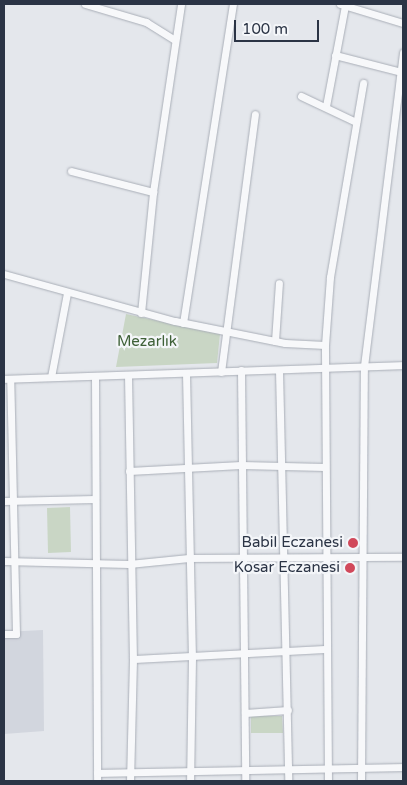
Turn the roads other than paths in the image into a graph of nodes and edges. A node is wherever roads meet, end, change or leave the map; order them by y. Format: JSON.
{"nodes":[{"id":1,"x":85,"y":4,"type":"edge"},
{"id":2,"x":181,"y":4,"type":"edge"},
{"id":3,"x":233,"y":4,"type":"edge"},
{"id":4,"x":342,"y":4,"type":"edge"},
{"id":5,"x":403,"y":23,"type":"edge"},
{"id":6,"x":175,"y":40,"type":"junction"},
{"id":7,"x":403,"y":52,"type":"edge"},
{"id":8,"x":336,"y":54,"type":"junction"},
{"id":9,"x":401,"y":72,"type":"junction"},
{"id":10,"x":363,"y":82,"type":"dead end"},
{"id":11,"x":301,"y":96,"type":"dead end"},
{"id":12,"x":326,"y":106,"type":"junction"},
{"id":13,"x":255,"y":114,"type":"dead end"},
{"id":14,"x":356,"y":122,"type":"junction"},
{"id":15,"x":71,"y":172,"type":"dead end"},
{"id":16,"x":153,"y":192,"type":"junction"},
{"id":17,"x":4,"y":274,"type":"edge"},
{"id":18,"x":279,"y":283,"type":"dead end"},
{"id":19,"x":67,"y":293,"type":"junction"},
{"id":20,"x":141,"y":313,"type":"junction"},
{"id":21,"x":184,"y":323,"type":"junction"},
{"id":22,"x":225,"y":331,"type":"junction"},
{"id":23,"x":275,"y":341,"type":"junction"},
{"id":24,"x":325,"y":345,"type":"junction"},
{"id":25,"x":403,"y":365,"type":"edge"},
{"id":26,"x":364,"y":366,"type":"junction"},
{"id":27,"x":326,"y":367,"type":"junction"},
{"id":28,"x":241,"y":370,"type":"junction"},
{"id":29,"x":279,"y":370,"type":"junction"},
{"id":30,"x":221,"y":372,"type":"junction"},
{"id":31,"x":186,"y":373,"type":"junction"},
{"id":32,"x":128,"y":375,"type":"junction"},
{"id":33,"x":95,"y":376,"type":"junction"},
{"id":34,"x":51,"y":377,"type":"junction"},
{"id":35,"x":7,"y":379,"type":"edge"},
{"id":36,"x":241,"y":465,"type":"junction"},
{"id":37,"x":283,"y":466,"type":"junction"},
{"id":38,"x":325,"y":467,"type":"junction"},
{"id":39,"x":189,"y":468,"type":"junction"},
{"id":40,"x":129,"y":471,"type":"junction"},
{"id":41,"x":95,"y":499,"type":"junction"},
{"id":42,"x":4,"y":501,"type":"edge"},
{"id":43,"x":13,"y":501,"type":"junction"},
{"id":44,"x":362,"y":556,"type":"junction"},
{"id":45,"x":325,"y":557,"type":"junction"},
{"id":46,"x":403,"y":557,"type":"edge"},
{"id":47,"x":188,"y":558,"type":"junction"},
{"id":48,"x":283,"y":558,"type":"junction"},
{"id":49,"x":241,"y":559,"type":"junction"},
{"id":50,"x":4,"y":560,"type":"edge"},
{"id":51,"x":14,"y":560,"type":"junction"},
{"id":52,"x":96,"y":562,"type":"junction"},
{"id":53,"x":129,"y":564,"type":"junction"},
{"id":54,"x":4,"y":634,"type":"edge"},
{"id":55,"x":326,"y":649,"type":"junction"},
{"id":56,"x":287,"y":653,"type":"junction"},
{"id":57,"x":245,"y":655,"type":"junction"},
{"id":58,"x":192,"y":658,"type":"junction"},
{"id":59,"x":133,"y":659,"type":"junction"},
{"id":60,"x":288,"y":710,"type":"junction"},
{"id":61,"x":245,"y":713,"type":"junction"},
{"id":62,"x":328,"y":767,"type":"junction"},
{"id":63,"x":403,"y":767,"type":"edge"},
{"id":64,"x":246,"y":770,"type":"junction"},
{"id":65,"x":288,"y":770,"type":"junction"},
{"id":66,"x":362,"y":770,"type":"junction"},
{"id":67,"x":130,"y":773,"type":"junction"},
{"id":68,"x":190,"y":773,"type":"junction"},
{"id":69,"x":96,"y":777,"type":"edge"},
{"id":70,"x":130,"y":781,"type":"edge"},
{"id":71,"x":190,"y":781,"type":"edge"},
{"id":72,"x":245,"y":781,"type":"edge"},
{"id":73,"x":288,"y":781,"type":"edge"},
{"id":74,"x":328,"y":781,"type":"edge"},
{"id":75,"x":361,"y":781,"type":"edge"}],
"edges":[{"from":1,"to":6,"type":"street"},
{"from":2,"to":6,"type":"street"},
{"from":3,"to":21,"type":"street"},
{"from":4,"to":5,"type":"street"},
{"from":4,"to":8,"type":"street"},
{"from":6,"to":16,"type":"street"},
{"from":7,"to":9,"type":"street"},
{"from":8,"to":9,"type":"street"},
{"from":8,"to":12,"type":"street"},
{"from":9,"to":26,"type":"street"},
{"from":10,"to":14,"type":"street"},
{"from":11,"to":12,"type":"street"},
{"from":12,"to":14,"type":"street"},
{"from":13,"to":22,"type":"street"},
{"from":14,"to":24,"type":"street"},
{"from":15,"to":16,"type":"street"},
{"from":16,"to":20,"type":"street"},
{"from":17,"to":19,"type":"street"},
{"from":18,"to":23,"type":"street"},
{"from":19,"to":20,"type":"street"},
{"from":19,"to":34,"type":"street"},
{"from":20,"to":21,"type":"street"},
{"from":21,"to":22,"type":"street"},
{"from":22,"to":23,"type":"street"},
{"from":22,"to":30,"type":"street"},
{"from":23,"to":24,"type":"street"},
{"from":24,"to":27,"type":"street"},
{"from":25,"to":26,"type":"street"},
{"from":26,"to":27,"type":"street"},
{"from":26,"to":44,"type":"street"},
{"from":27,"to":29,"type":"street"},
{"from":27,"to":38,"type":"street"},
{"from":28,"to":29,"type":"street"},
{"from":28,"to":30,"type":"street"},
{"from":28,"to":36,"type":"street"},
{"from":29,"to":37,"type":"street"},
{"from":30,"to":31,"type":"street"},
{"from":31,"to":32,"type":"street"},
{"from":31,"to":39,"type":"street"},
{"from":32,"to":33,"type":"street"},
{"from":32,"to":40,"type":"street"},
{"from":33,"to":34,"type":"street"},
{"from":33,"to":41,"type":"street"},
{"from":34,"to":35,"type":"street"},
{"from":35,"to":43,"type":"street"},
{"from":36,"to":37,"type":"street"},
{"from":36,"to":39,"type":"street"},
{"from":36,"to":49,"type":"street"},
{"from":37,"to":38,"type":"street"},
{"from":37,"to":48,"type":"street"},
{"from":38,"to":45,"type":"street"},
{"from":39,"to":40,"type":"street"},
{"from":39,"to":47,"type":"street"},
{"from":40,"to":53,"type":"street"},
{"from":41,"to":43,"type":"street"},
{"from":41,"to":52,"type":"street"},
{"from":42,"to":43,"type":"street"},
{"from":43,"to":51,"type":"street"},
{"from":44,"to":45,"type":"street"},
{"from":44,"to":46,"type":"street"},
{"from":44,"to":66,"type":"street"},
{"from":45,"to":48,"type":"street"},
{"from":45,"to":55,"type":"street"},
{"from":47,"to":49,"type":"street"},
{"from":47,"to":53,"type":"street"},
{"from":47,"to":58,"type":"street"},
{"from":48,"to":49,"type":"street"},
{"from":48,"to":56,"type":"street"},
{"from":49,"to":57,"type":"street"},
{"from":50,"to":51,"type":"street"},
{"from":51,"to":52,"type":"street"},
{"from":51,"to":54,"type":"street"},
{"from":52,"to":53,"type":"street"},
{"from":52,"to":69,"type":"street"},
{"from":53,"to":59,"type":"street"},
{"from":55,"to":56,"type":"street"},
{"from":55,"to":62,"type":"street"},
{"from":56,"to":57,"type":"street"},
{"from":56,"to":60,"type":"street"},
{"from":57,"to":58,"type":"street"},
{"from":57,"to":61,"type":"street"},
{"from":58,"to":59,"type":"street"},
{"from":58,"to":68,"type":"street"},
{"from":59,"to":67,"type":"street"},
{"from":60,"to":61,"type":"street"},
{"from":60,"to":65,"type":"street"},
{"from":61,"to":64,"type":"street"},
{"from":62,"to":65,"type":"street"},
{"from":62,"to":66,"type":"street"},
{"from":62,"to":74,"type":"street"},
{"from":63,"to":66,"type":"street"},
{"from":64,"to":65,"type":"street"},
{"from":64,"to":68,"type":"street"},
{"from":64,"to":72,"type":"street"},
{"from":65,"to":73,"type":"street"},
{"from":66,"to":75,"type":"street"},
{"from":67,"to":68,"type":"street"},
{"from":67,"to":69,"type":"street"},
{"from":67,"to":70,"type":"street"},
{"from":68,"to":71,"type":"street"}]}
